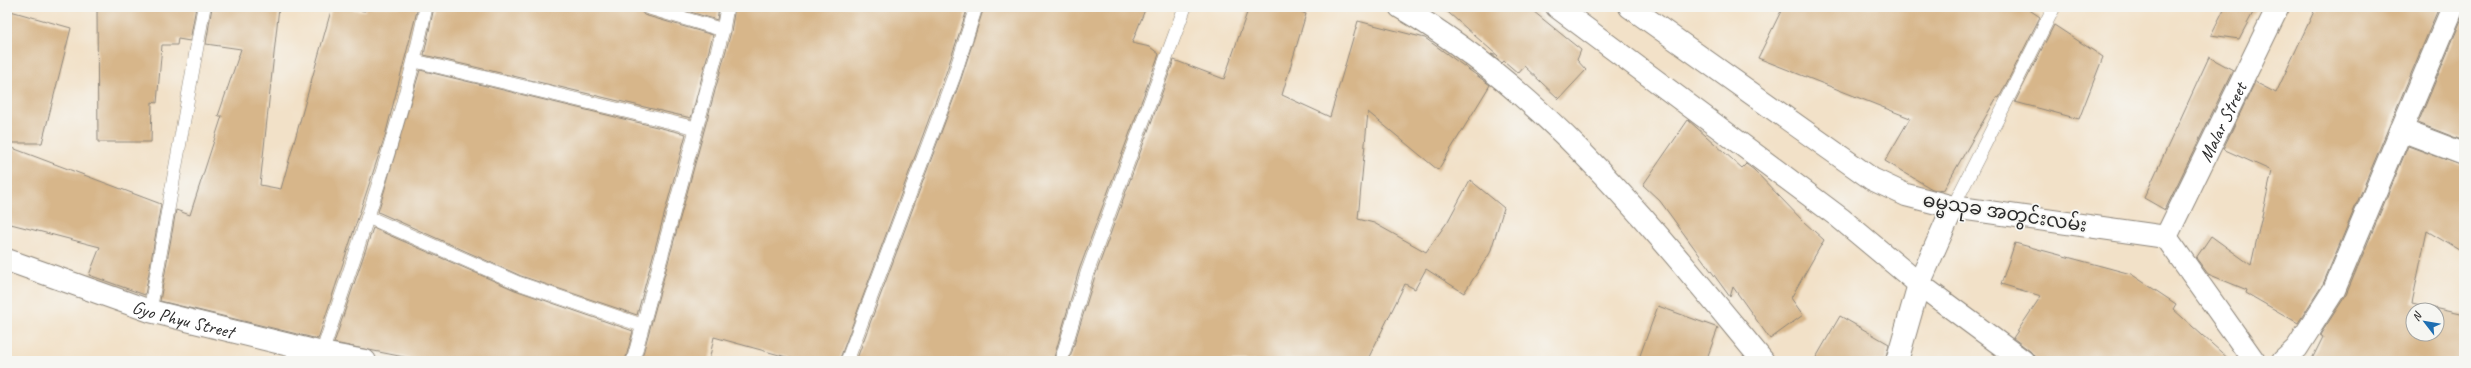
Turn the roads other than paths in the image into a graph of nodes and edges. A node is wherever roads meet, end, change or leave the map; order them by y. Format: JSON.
{"nodes":[{"id":1,"x":204,"y":7,"type":"edge"},
{"id":2,"x":426,"y":7,"type":"edge"},
{"id":3,"x":646,"y":7,"type":"edge"},
{"id":4,"x":727,"y":7,"type":"edge"},
{"id":5,"x":976,"y":7,"type":"edge"},
{"id":6,"x":1185,"y":7,"type":"edge"},
{"id":7,"x":1400,"y":7,"type":"edge"},
{"id":8,"x":1557,"y":7,"type":"edge"},
{"id":9,"x":1630,"y":7,"type":"edge"},
{"id":10,"x":2054,"y":7,"type":"edge"},
{"id":11,"x":2278,"y":7,"type":"edge"},
{"id":12,"x":2453,"y":7,"type":"edge"},
{"id":13,"x":723,"y":30,"type":"junction"},
{"id":14,"x":415,"y":61,"type":"junction"},
{"id":15,"x":696,"y":128,"type":"junction"},
{"id":16,"x":2401,"y":130,"type":"junction"},
{"id":17,"x":2464,"y":154,"type":"edge"},
{"id":18,"x":1953,"y":207,"type":"junction"},
{"id":19,"x":368,"y":217,"type":"junction"},
{"id":20,"x":2166,"y":238,"type":"junction"},
{"id":21,"x":7,"y":260,"type":"edge"},
{"id":22,"x":1919,"y":284,"type":"junction"},
{"id":23,"x":150,"y":311,"type":"junction"},
{"id":24,"x":641,"y":325,"type":"junction"},
{"id":25,"x":322,"y":353,"type":"junction"},
{"id":26,"x":365,"y":361,"type":"edge"},
{"id":27,"x":633,"y":361,"type":"edge"},
{"id":28,"x":847,"y":361,"type":"edge"},
{"id":29,"x":1061,"y":361,"type":"edge"},
{"id":30,"x":1764,"y":361,"type":"edge"},
{"id":31,"x":1897,"y":361,"type":"edge"},
{"id":32,"x":2023,"y":361,"type":"edge"},
{"id":33,"x":2254,"y":361,"type":"edge"},
{"id":34,"x":2283,"y":361,"type":"edge"}],
"edges":[{"from":1,"to":23,"type":"lane"},
{"from":2,"to":14,"type":"lane"},
{"from":3,"to":13,"type":"lane"},
{"from":4,"to":13,"type":"lane"},
{"from":5,"to":28,"type":"lane"},
{"from":6,"to":29,"type":"lane"},
{"from":7,"to":30,"type":"street"},
{"from":8,"to":22,"type":"street"},
{"from":9,"to":18,"type":"street","name":"ဓမ္မသုခ အတွင်းလမ်း"},
{"from":10,"to":18,"type":"lane"},
{"from":11,"to":20,"type":"street","name":"Malar Street"},
{"from":12,"to":16,"type":"street"},
{"from":13,"to":15,"type":"lane"},
{"from":14,"to":15,"type":"lane"},
{"from":14,"to":19,"type":"lane"},
{"from":15,"to":24,"type":"lane"},
{"from":16,"to":17,"type":"street"},
{"from":16,"to":34,"type":"street"},
{"from":18,"to":20,"type":"street","name":"ဓမ္မသုခ အတွင်းလမ်း"},
{"from":18,"to":22,"type":"street"},
{"from":19,"to":24,"type":"lane"},
{"from":19,"to":25,"type":"lane"},
{"from":20,"to":33,"type":"street"},
{"from":21,"to":23,"type":"street","name":"Gyo Phyu Street"},
{"from":22,"to":31,"type":"street"},
{"from":22,"to":32,"type":"street"},
{"from":23,"to":25,"type":"street","name":"Gyo Phyu Street"},
{"from":24,"to":27,"type":"lane"},
{"from":25,"to":26,"type":"street","name":"Gyo Phyu Street"}]}
